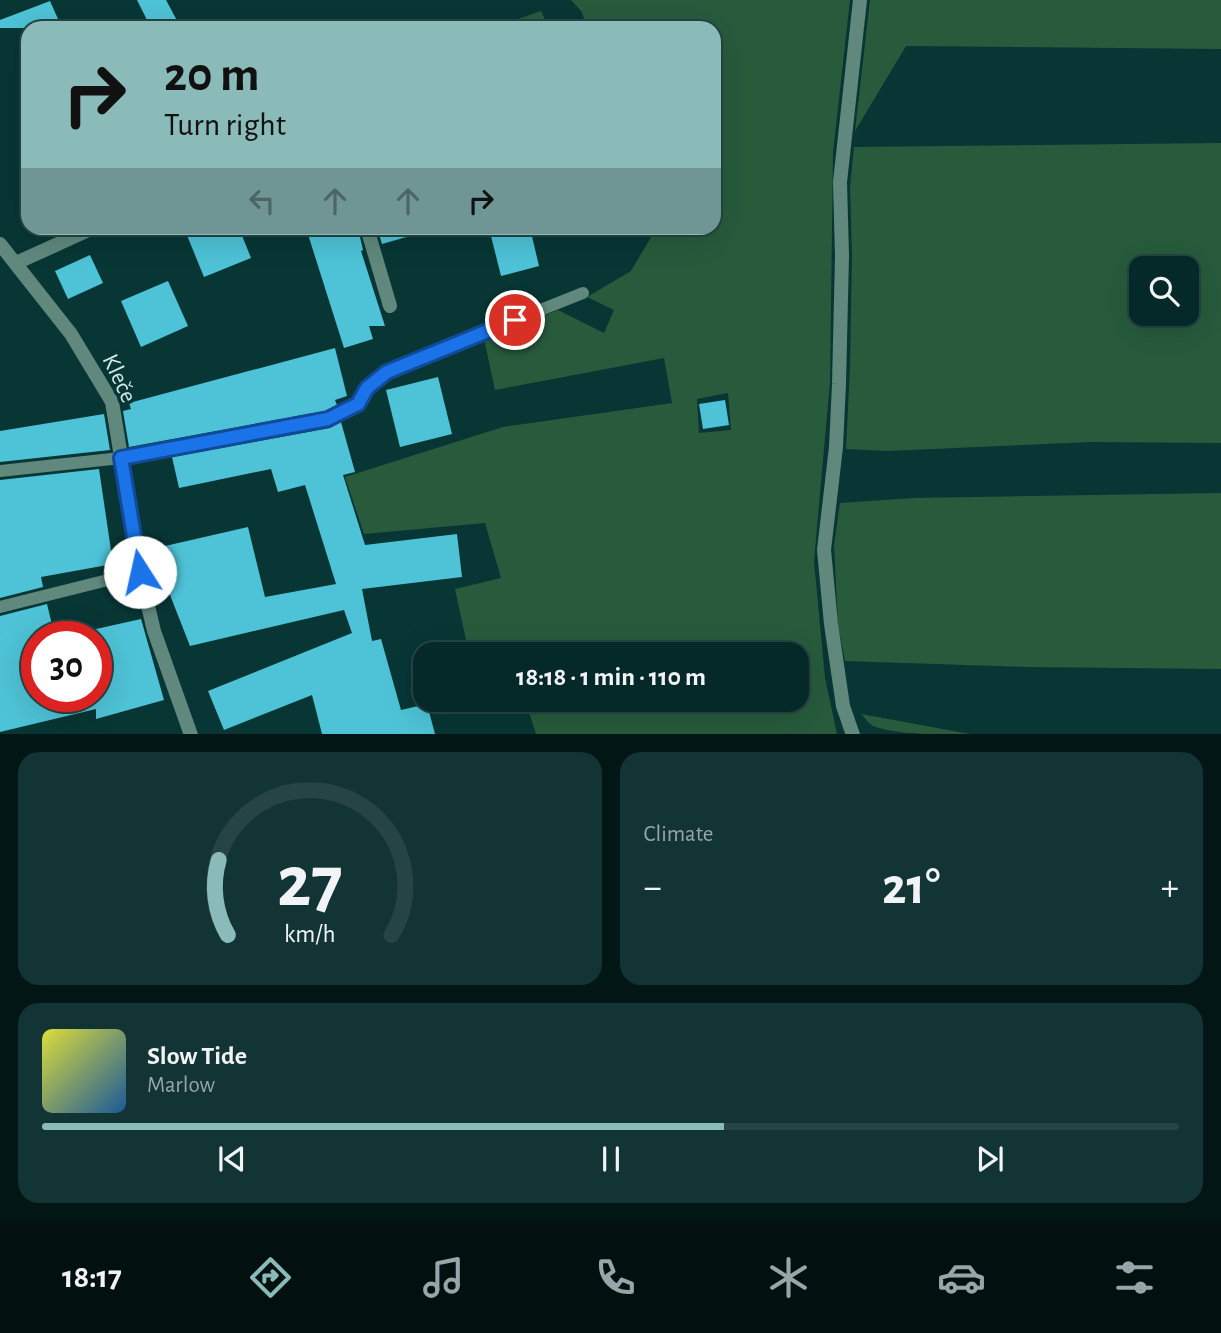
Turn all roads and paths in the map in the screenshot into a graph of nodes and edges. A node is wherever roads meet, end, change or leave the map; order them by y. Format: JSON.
{"nodes":[{"id":1,"x":860,"y":0,"type":"edge"},
{"id":2,"x":78,"y":235,"type":"edge"},
{"id":3,"x":369,"y":235,"type":"edge"},
{"id":4,"x":1,"y":245,"type":"edge"},
{"id":5,"x":16,"y":263,"type":"junction"},
{"id":6,"x":583,"y":293,"type":"dead end"},
{"id":7,"x":390,"y":306,"type":"dead end"},
{"id":8,"x":121,"y":458,"type":"junction"},
{"id":9,"x":0,"y":471,"type":"edge"},
{"id":10,"x":140,"y":572,"type":"junction"},
{"id":11,"x":0,"y":607,"type":"edge"},
{"id":12,"x":191,"y":734,"type":"edge"},
{"id":13,"x":853,"y":734,"type":"edge"}],
"edges":[{"from":1,"to":13,"type":"street"},
{"from":2,"to":5,"type":"street"},
{"from":3,"to":7,"type":"street"},
{"from":4,"to":5,"type":"street","name":"Kleče"},
{"from":5,"to":8,"type":"street","name":"Kleče"},
{"from":6,"to":8,"type":"lane"},
{"from":8,"to":9,"type":"lane"},
{"from":8,"to":10,"type":"street","name":"Kleče"},
{"from":10,"to":11,"type":"lane"},
{"from":10,"to":12,"type":"street","name":"Kleče"}]}
